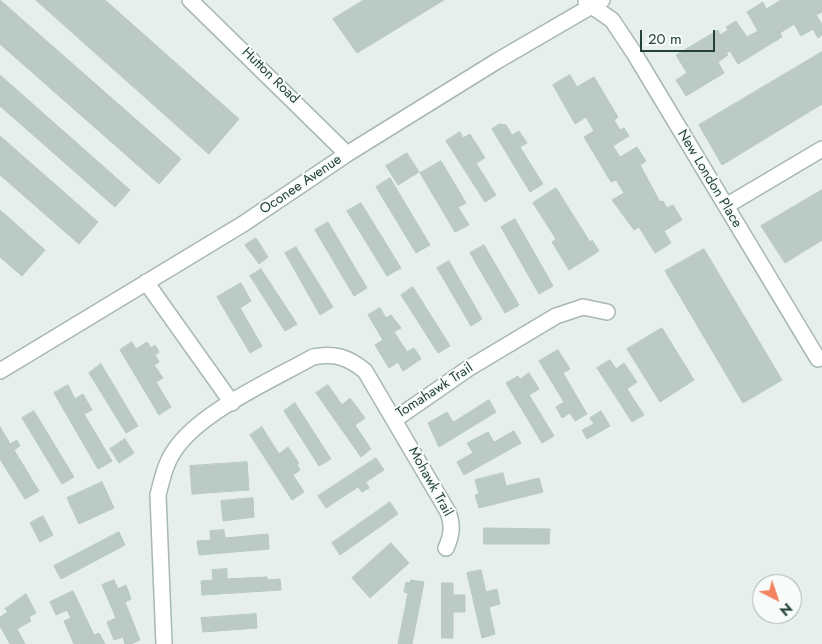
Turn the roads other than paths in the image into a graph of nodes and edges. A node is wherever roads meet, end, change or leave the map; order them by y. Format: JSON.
{"nodes":[{"id":1,"x":190,"y":0,"type":"edge"},
{"id":2,"x":592,"y":2,"type":"edge"},
{"id":3,"x":822,"y":149,"type":"edge"},
{"id":4,"x":347,"y":154,"type":"junction"},
{"id":5,"x":726,"y":206,"type":"junction"},
{"id":6,"x":146,"y":282,"type":"junction"},
{"id":7,"x":607,"y":312,"type":"dead end"},
{"id":8,"x":818,"y":358,"type":"dead end"},
{"id":9,"x":0,"y":371,"type":"edge"},
{"id":10,"x":232,"y":403,"type":"junction"},
{"id":11,"x":394,"y":420,"type":"junction"},
{"id":12,"x":446,"y":548,"type":"dead end"},
{"id":13,"x":164,"y":644,"type":"edge"}],
"edges":[{"from":1,"to":4,"type":"street","name":"Hutton Road"},
{"from":2,"to":4,"type":"street","name":"Oconee Avenue"},
{"from":2,"to":5,"type":"street","name":"New London Place"},
{"from":3,"to":5,"type":"street"},
{"from":4,"to":6,"type":"street","name":"Oconee Avenue"},
{"from":5,"to":8,"type":"street","name":"New London Place"},
{"from":6,"to":9,"type":"street","name":"Oconee Avenue"},
{"from":6,"to":10,"type":"street"},
{"from":7,"to":11,"type":"street","name":"Tomahawk Trail"},
{"from":10,"to":11,"type":"street","name":"Tomahawk Trail"},
{"from":10,"to":13,"type":"street","name":"Tomahawk Trail"},
{"from":11,"to":12,"type":"street","name":"Mohawk Trail"}]}
